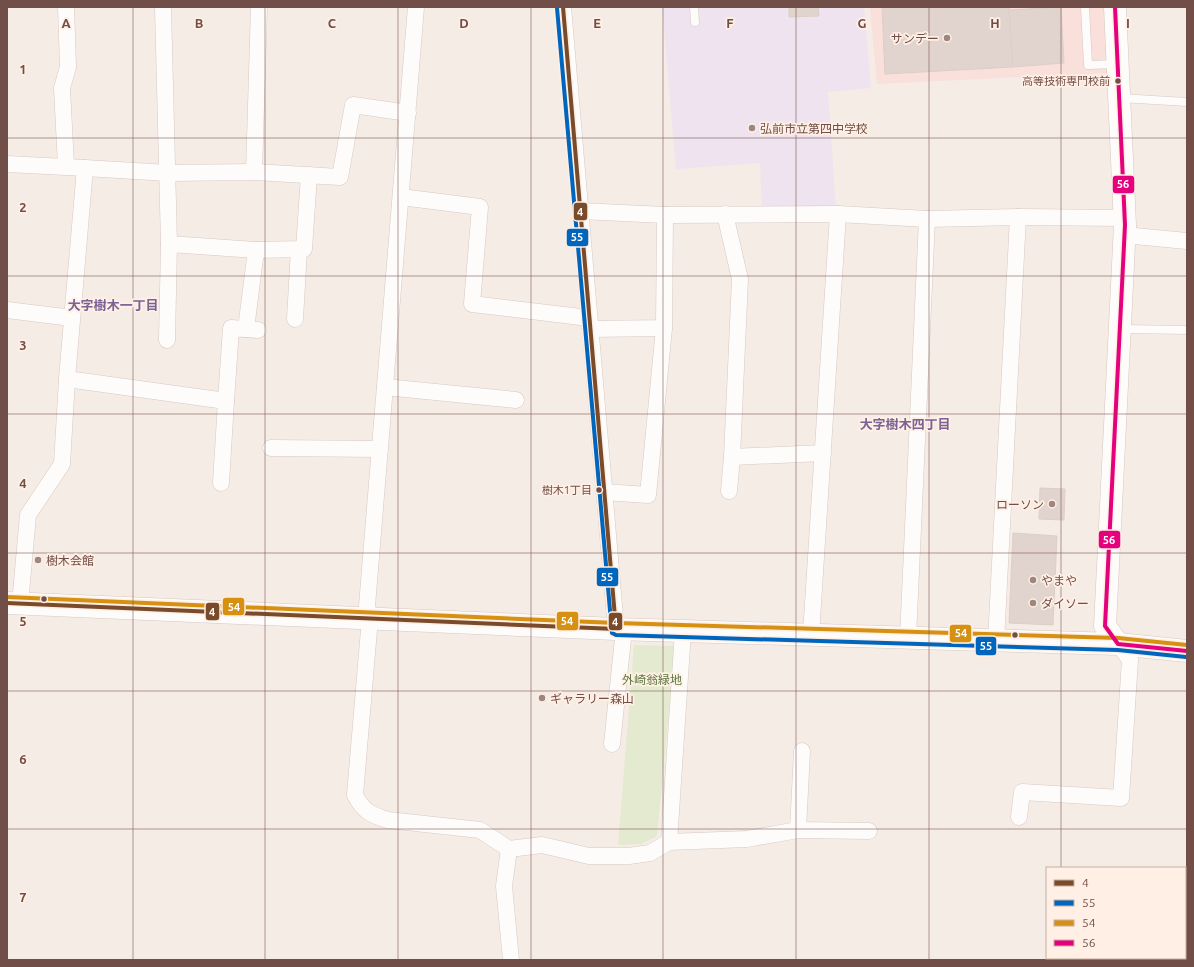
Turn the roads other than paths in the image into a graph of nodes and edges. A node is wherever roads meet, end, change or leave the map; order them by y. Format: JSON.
{"nodes":[{"id":1,"x":66,"y":7,"type":"edge"},
{"id":2,"x":163,"y":7,"type":"edge"},
{"id":3,"x":259,"y":7,"type":"edge"},
{"id":4,"x":416,"y":7,"type":"edge"},
{"id":5,"x":563,"y":7,"type":"edge"},
{"id":6,"x":694,"y":7,"type":"edge"},
{"id":7,"x":1085,"y":7,"type":"edge"},
{"id":8,"x":1115,"y":7,"type":"edge"},
{"id":9,"x":695,"y":22,"type":"dead end"},
{"id":10,"x":1117,"y":64,"type":"junction"},
{"id":11,"x":1119,"y":98,"type":"junction"},
{"id":12,"x":1187,"y":102,"type":"edge"},
{"id":13,"x":408,"y":113,"type":"junction"},
{"id":14,"x":7,"y":164,"type":"edge"},
{"id":15,"x":66,"y":166,"type":"junction"},
{"id":16,"x":85,"y":168,"type":"junction"},
{"id":17,"x":254,"y":172,"type":"junction"},
{"id":18,"x":168,"y":173,"type":"junction"},
{"id":19,"x":309,"y":175,"type":"junction"},
{"id":20,"x":401,"y":197,"type":"junction"},
{"id":21,"x":580,"y":211,"type":"junction"},
{"id":22,"x":665,"y":214,"type":"junction"},
{"id":23,"x":725,"y":214,"type":"junction"},
{"id":24,"x":838,"y":214,"type":"junction"},
{"id":25,"x":1018,"y":217,"type":"junction"},
{"id":26,"x":927,"y":219,"type":"junction"},
{"id":27,"x":1124,"y":227,"type":"junction"},
{"id":28,"x":1187,"y":241,"type":"edge"},
{"id":29,"x":169,"y":244,"type":"junction"},
{"id":30,"x":299,"y":249,"type":"junction"},
{"id":31,"x":256,"y":250,"type":"junction"},
{"id":32,"x":7,"y":310,"type":"edge"},
{"id":33,"x":72,"y":318,"type":"junction"},
{"id":34,"x":295,"y":319,"type":"dead end"},
{"id":35,"x":590,"y":323,"type":"junction"},
{"id":36,"x":664,"y":328,"type":"junction"},
{"id":37,"x":1119,"y":329,"type":"junction"},
{"id":38,"x":1187,"y":330,"type":"edge"},
{"id":39,"x":166,"y":340,"type":"dead end"},
{"id":40,"x":66,"y":379,"type":"junction"},
{"id":41,"x":385,"y":387,"type":"junction"},
{"id":42,"x":516,"y":400,"type":"dead end"},
{"id":43,"x":226,"y":401,"type":"junction"},
{"id":44,"x":271,"y":448,"type":"dead end"},
{"id":45,"x":380,"y":449,"type":"junction"},
{"id":46,"x":823,"y":453,"type":"junction"},
{"id":47,"x":732,"y":457,"type":"junction"},
{"id":48,"x":220,"y":483,"type":"dead end"},
{"id":49,"x":729,"y":491,"type":"dead end"},
{"id":50,"x":604,"y":492,"type":"junction"},
{"id":51,"x":14,"y":604,"type":"edge"},
{"id":52,"x":370,"y":618,"type":"junction"},
{"id":53,"x":620,"y":629,"type":"junction"},
{"id":54,"x":683,"y":631,"type":"junction"},
{"id":55,"x":811,"y":635,"type":"junction"},
{"id":56,"x":908,"y":638,"type":"junction"},
{"id":57,"x":996,"y":641,"type":"junction"},
{"id":58,"x":1118,"y":644,"type":"junction"},
{"id":59,"x":1187,"y":651,"type":"edge"},
{"id":60,"x":612,"y":744,"type":"dead end"},
{"id":61,"x":802,"y":751,"type":"dead end"},
{"id":62,"x":1019,"y":817,"type":"dead end"},
{"id":63,"x":798,"y":830,"type":"junction"},
{"id":64,"x":869,"y":832,"type":"dead end"},
{"id":65,"x":669,"y":842,"type":"junction"},
{"id":66,"x":509,"y":849,"type":"junction"},
{"id":67,"x":511,"y":960,"type":"edge"}],
"edges":[{"from":1,"to":15,"type":"street"},
{"from":2,"to":18,"type":"street"},
{"from":3,"to":17,"type":"street"},
{"from":4,"to":13,"type":"street"},
{"from":5,"to":21,"type":"street"},
{"from":6,"to":9,"type":"lane"},
{"from":7,"to":10,"type":"lane"},
{"from":8,"to":10,"type":"main road"},
{"from":10,"to":11,"type":"main road"},
{"from":11,"to":12,"type":"lane"},
{"from":11,"to":27,"type":"main road"},
{"from":13,"to":19,"type":"street"},
{"from":13,"to":20,"type":"street"},
{"from":14,"to":15,"type":"street"},
{"from":15,"to":16,"type":"street"},
{"from":16,"to":18,"type":"street"},
{"from":16,"to":33,"type":"street"},
{"from":17,"to":18,"type":"street"},
{"from":17,"to":19,"type":"street"},
{"from":18,"to":29,"type":"street"},
{"from":19,"to":30,"type":"street"},
{"from":20,"to":35,"type":"street"},
{"from":20,"to":41,"type":"street"},
{"from":21,"to":22,"type":"street"},
{"from":21,"to":35,"type":"street"},
{"from":22,"to":23,"type":"street"},
{"from":22,"to":36,"type":"street"},
{"from":23,"to":24,"type":"street"},
{"from":23,"to":47,"type":"street"},
{"from":24,"to":26,"type":"street"},
{"from":24,"to":46,"type":"street"},
{"from":25,"to":26,"type":"street"},
{"from":25,"to":27,"type":"street"},
{"from":25,"to":57,"type":"street"},
{"from":26,"to":56,"type":"street"},
{"from":27,"to":28,"type":"street"},
{"from":27,"to":37,"type":"main road"},
{"from":29,"to":31,"type":"street"},
{"from":29,"to":39,"type":"street"},
{"from":30,"to":31,"type":"street"},
{"from":30,"to":34,"type":"street"},
{"from":31,"to":43,"type":"street"},
{"from":32,"to":33,"type":"street"},
{"from":33,"to":40,"type":"street"},
{"from":35,"to":36,"type":"street"},
{"from":35,"to":50,"type":"street"},
{"from":36,"to":50,"type":"street"},
{"from":37,"to":38,"type":"lane"},
{"from":37,"to":58,"type":"main road"},
{"from":40,"to":43,"type":"street"},
{"from":40,"to":51,"type":"street"},
{"from":41,"to":42,"type":"street"},
{"from":41,"to":45,"type":"street"},
{"from":43,"to":48,"type":"street"},
{"from":44,"to":45,"type":"street"},
{"from":45,"to":52,"type":"street"},
{"from":46,"to":47,"type":"street"},
{"from":46,"to":55,"type":"street"},
{"from":47,"to":49,"type":"street"},
{"from":50,"to":53,"type":"street"},
{"from":51,"to":52,"type":"main road"},
{"from":52,"to":53,"type":"main road"},
{"from":52,"to":66,"type":"street"},
{"from":53,"to":54,"type":"main road"},
{"from":53,"to":60,"type":"street"},
{"from":54,"to":55,"type":"main road"},
{"from":54,"to":65,"type":"street"},
{"from":55,"to":56,"type":"main road"},
{"from":56,"to":57,"type":"main road"},
{"from":57,"to":58,"type":"main road"},
{"from":58,"to":59,"type":"main road"},
{"from":58,"to":62,"type":"street"},
{"from":61,"to":63,"type":"street"},
{"from":63,"to":64,"type":"street"},
{"from":63,"to":65,"type":"street"},
{"from":65,"to":66,"type":"street"},
{"from":66,"to":67,"type":"street"}]}
